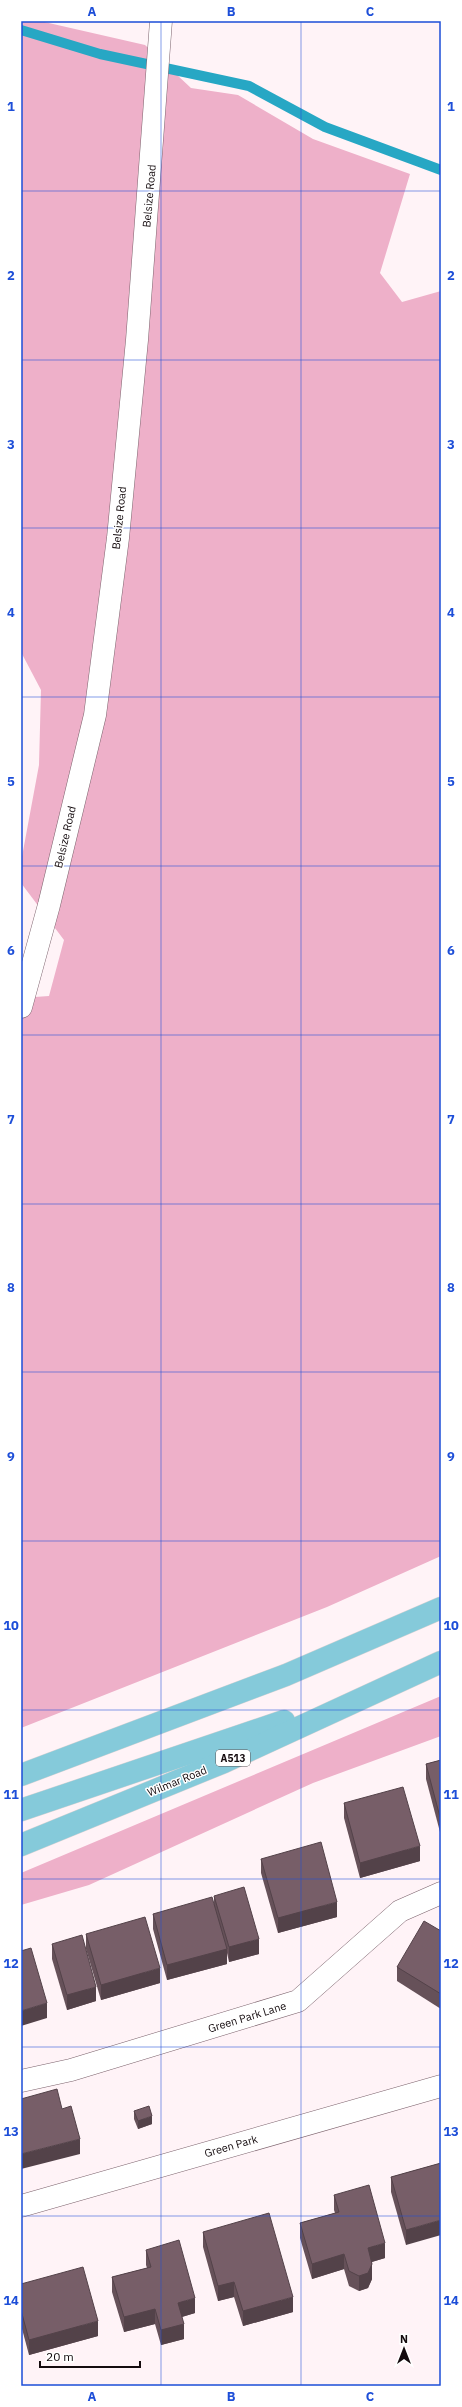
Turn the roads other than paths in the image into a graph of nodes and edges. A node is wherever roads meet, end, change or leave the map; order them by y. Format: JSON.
{"nodes":[{"id":1,"x":161,"y":22,"type":"edge"},
{"id":2,"x":21,"y":1007,"type":"edge"},
{"id":3,"x":441,"y":1608,"type":"edge"},
{"id":4,"x":441,"y":1662,"type":"edge"},
{"id":5,"x":400,"y":1681,"type":"junction"},
{"id":6,"x":21,"y":1775,"type":"edge"},
{"id":7,"x":21,"y":1810,"type":"edge"},
{"id":8,"x":21,"y":1845,"type":"edge"},
{"id":9,"x":441,"y":1893,"type":"edge"},
{"id":10,"x":21,"y":2081,"type":"edge"},
{"id":11,"x":441,"y":2086,"type":"edge"},
{"id":12,"x":21,"y":2206,"type":"edge"}],
"edges":[{"from":1,"to":2,"type":"street","name":"Belsize Road"},
{"from":3,"to":6,"type":"main road"},
{"from":4,"to":5,"type":"main road","name":"Wilmar Road","number":"A513"},
{"from":5,"to":7,"type":"main road","number":"A513"},
{"from":5,"to":8,"type":"main road","name":"Wilmar Road","number":"A513"},
{"from":9,"to":10,"type":"street","name":"Green Park Lane"},
{"from":11,"to":12,"type":"street","name":"Green Park"}]}
